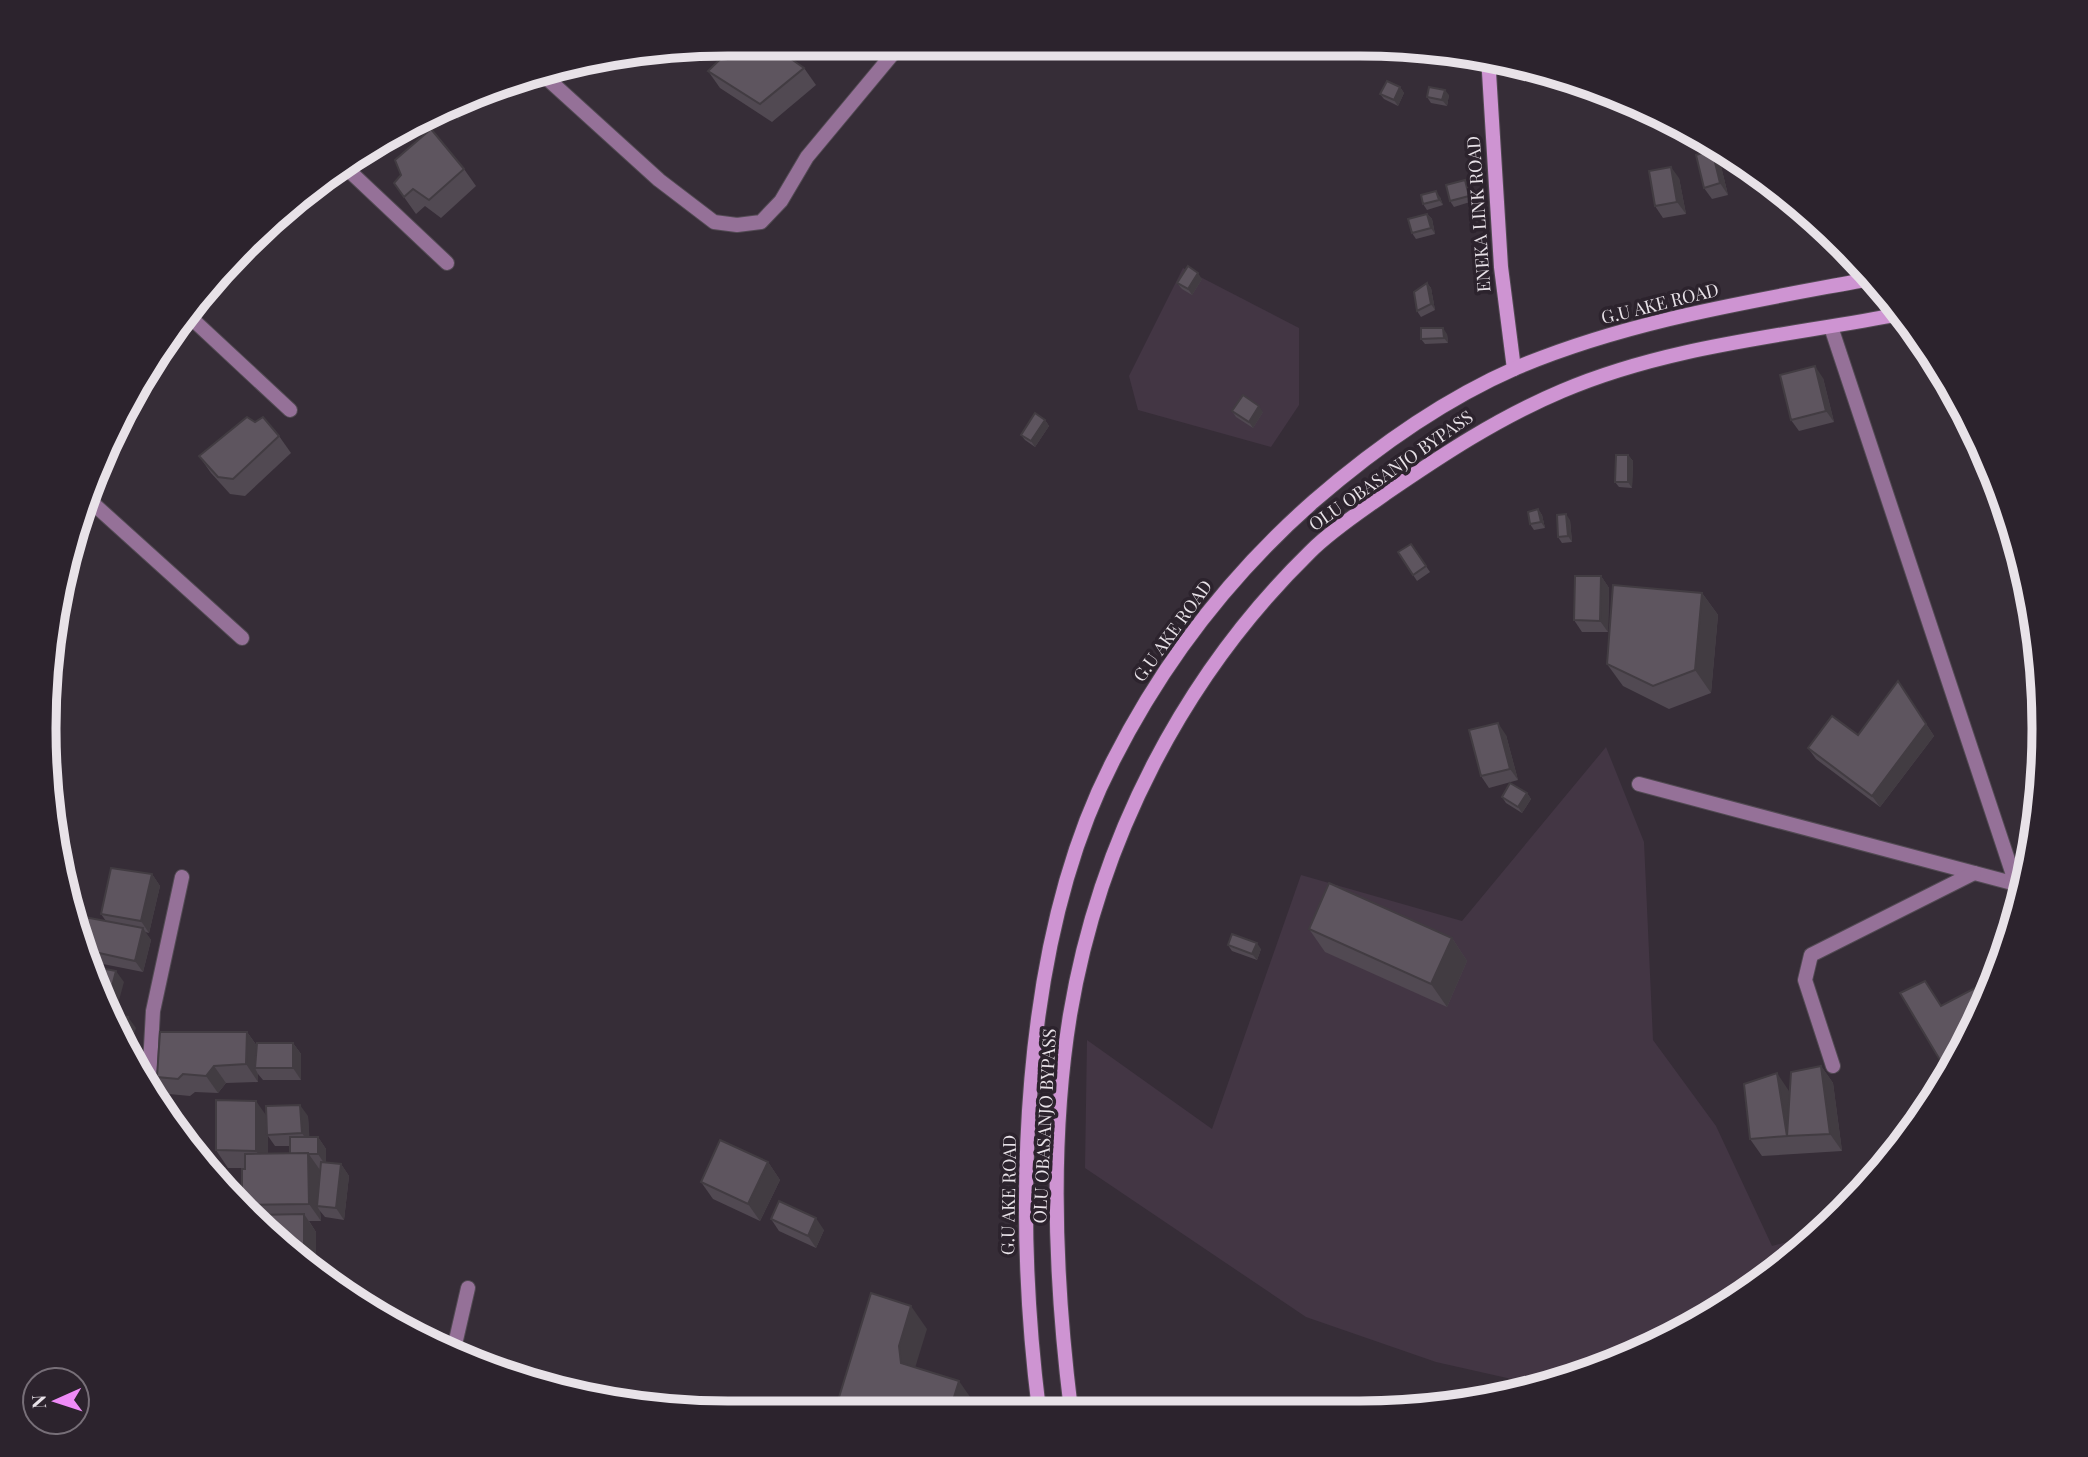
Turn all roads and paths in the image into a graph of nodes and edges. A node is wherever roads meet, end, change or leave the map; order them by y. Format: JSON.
{"nodes":[{"id":1,"x":891,"y":56,"type":"edge"},
{"id":2,"x":1489,"y":69,"type":"edge"},
{"id":3,"x":549,"y":80,"type":"edge"},
{"id":4,"x":351,"y":172,"type":"edge"},
{"id":5,"x":447,"y":263,"type":"dead end"},
{"id":6,"x":1861,"y":281,"type":"edge"},
{"id":7,"x":1890,"y":316,"type":"edge"},
{"id":8,"x":194,"y":321,"type":"edge"},
{"id":9,"x":1831,"y":327,"type":"junction"},
{"id":10,"x":1514,"y":369,"type":"junction"},
{"id":11,"x":290,"y":410,"type":"dead end"},
{"id":12,"x":95,"y":504,"type":"edge"},
{"id":13,"x":242,"y":638,"type":"dead end"},
{"id":14,"x":1639,"y":784,"type":"dead end"},
{"id":15,"x":1974,"y":873,"type":"junction"},
{"id":16,"x":182,"y":877,"type":"dead end"},
{"id":17,"x":2014,"y":879,"type":"edge"},
{"id":18,"x":2014,"y":883,"type":"edge"},
{"id":19,"x":1833,"y":1066,"type":"dead end"},
{"id":20,"x":150,"y":1071,"type":"edge"},
{"id":21,"x":468,"y":1288,"type":"dead end"},
{"id":22,"x":455,"y":1343,"type":"edge"},
{"id":23,"x":1038,"y":1401,"type":"edge"},
{"id":24,"x":1070,"y":1401,"type":"edge"}],
"edges":[{"from":1,"to":3,"type":"street"},
{"from":2,"to":10,"type":"main road","name":"ENEKA LINK ROAD"},
{"from":4,"to":5,"type":"street"},
{"from":6,"to":10,"type":"main road","name":"G.U AKE ROAD"},
{"from":7,"to":9,"type":"main road","name":"OLU OBASANJO BYPASS"},
{"from":8,"to":11,"type":"street"},
{"from":9,"to":17,"type":"street"},
{"from":9,"to":24,"type":"main road","name":"OLU OBASANJO BYPASS"},
{"from":10,"to":23,"type":"main road","name":"G.U AKE ROAD"},
{"from":12,"to":13,"type":"street"},
{"from":14,"to":15,"type":"street"},
{"from":15,"to":18,"type":"street"},
{"from":15,"to":19,"type":"street"},
{"from":16,"to":20,"type":"street"},
{"from":21,"to":22,"type":"street"}]}
